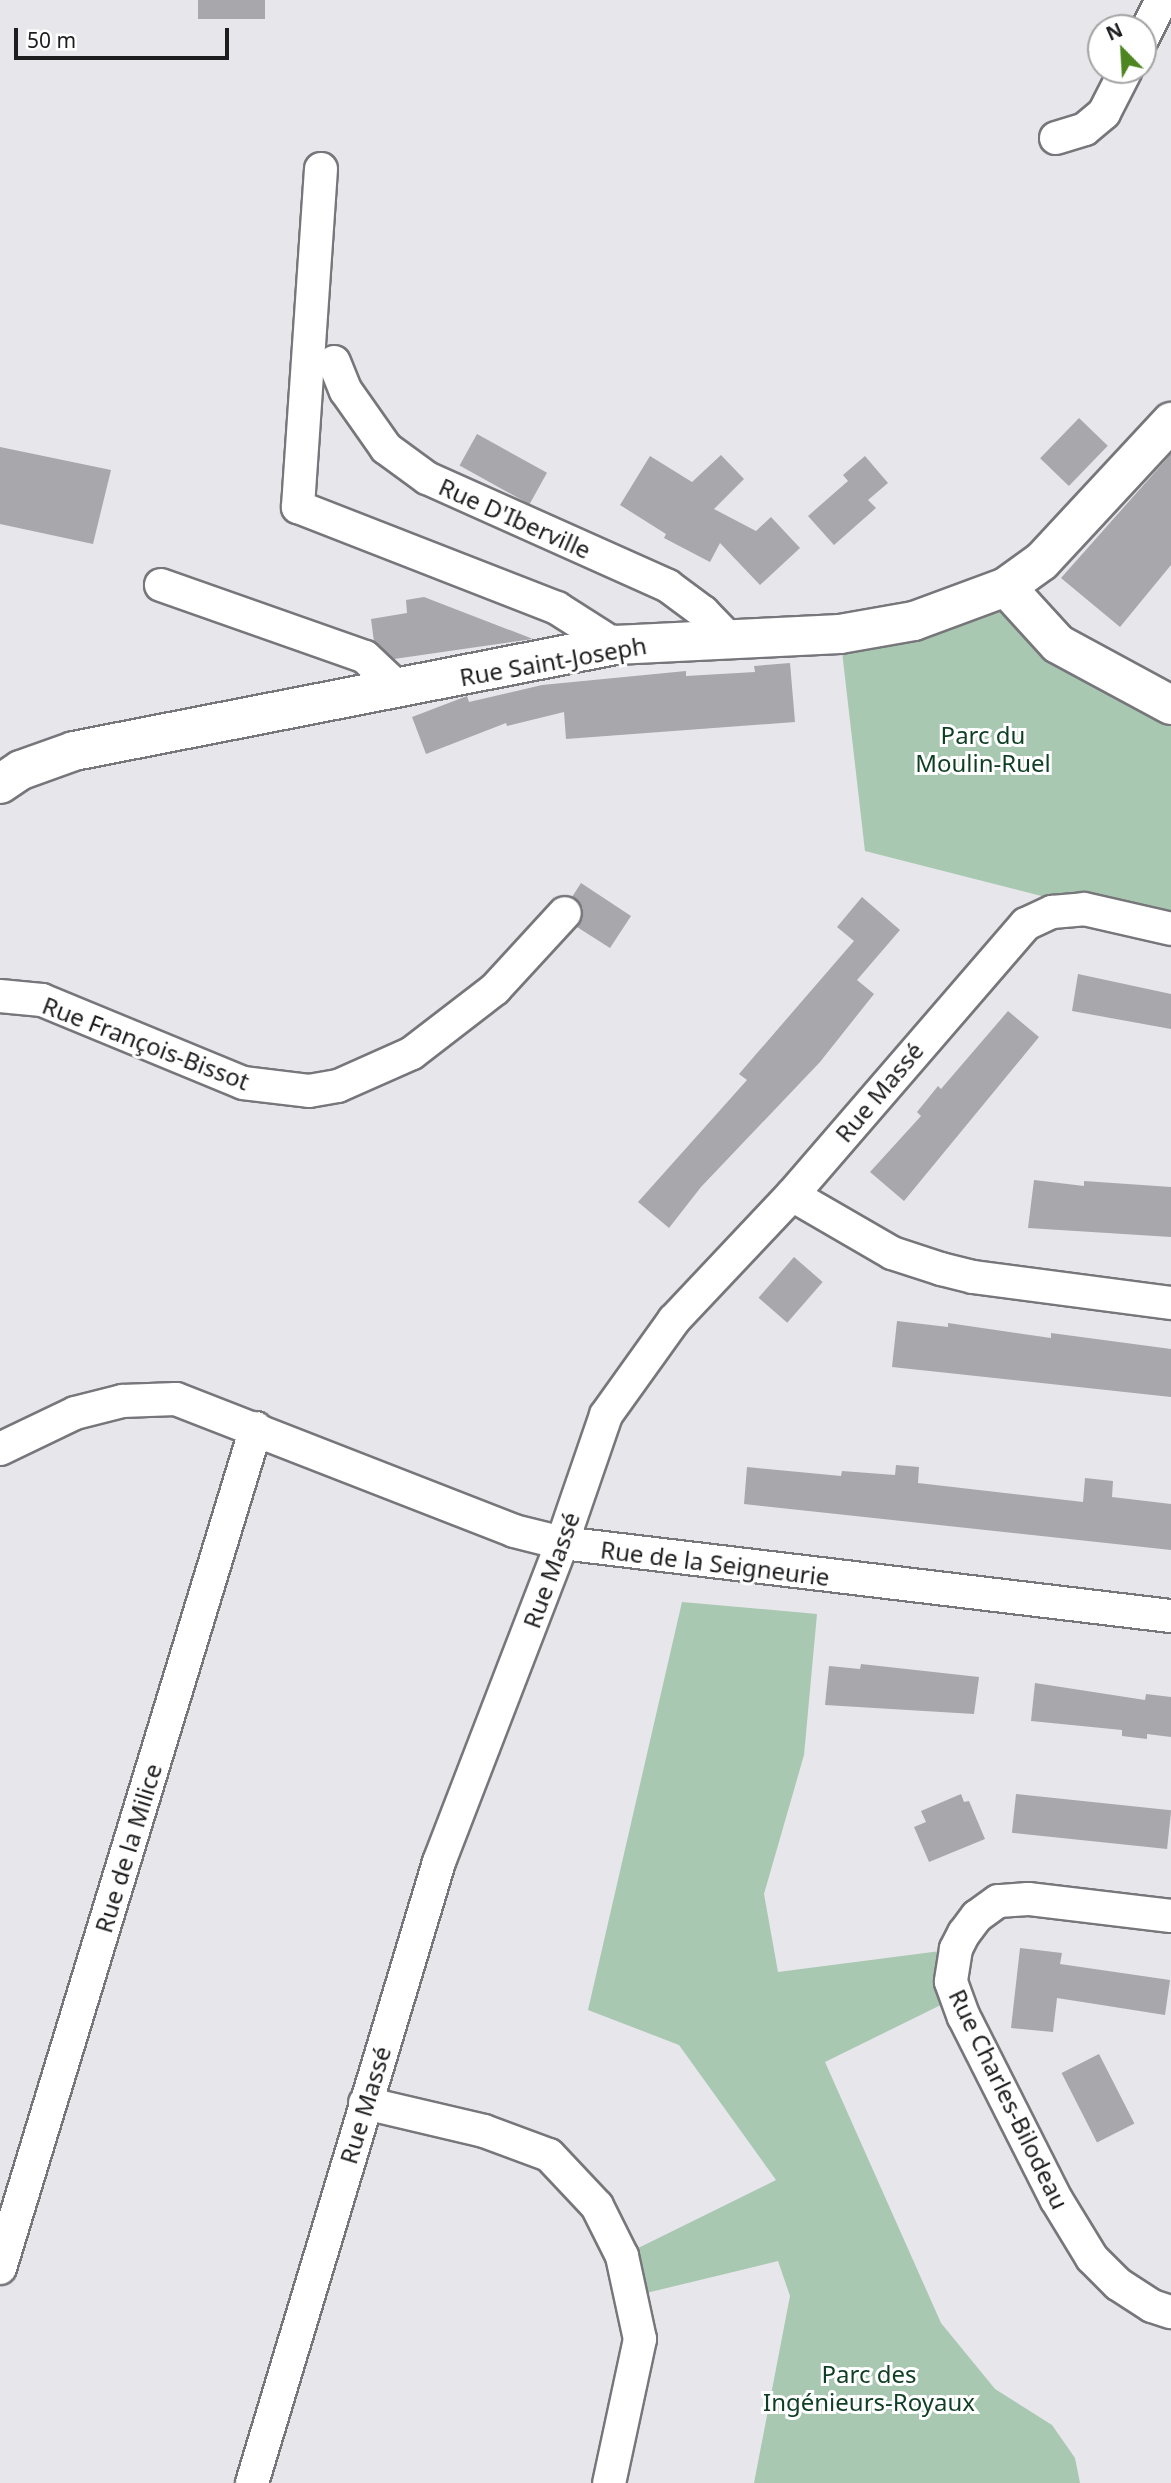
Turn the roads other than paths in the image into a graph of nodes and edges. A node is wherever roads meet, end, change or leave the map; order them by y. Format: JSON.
{"nodes":[{"id":1,"x":1119,"y":84,"type":"edge"},
{"id":2,"x":1056,"y":138,"type":"dead end"},
{"id":3,"x":321,"y":169,"type":"dead end"},
{"id":4,"x":334,"y":362,"type":"dead end"},
{"id":5,"x":1171,"y":422,"type":"edge"},
{"id":6,"x":161,"y":585,"type":"dead end"},
{"id":7,"x":1006,"y":586,"type":"junction"},
{"id":8,"x":729,"y":639,"type":"junction"},
{"id":9,"x":615,"y":645,"type":"junction"},
{"id":10,"x":399,"y":689,"type":"junction"},
{"id":11,"x":1171,"y":705,"type":"edge"},
{"id":12,"x":0,"y":784,"type":"edge"},
{"id":13,"x":565,"y":913,"type":"dead end"},
{"id":14,"x":1171,"y":929,"type":"edge"},
{"id":15,"x":0,"y":996,"type":"edge"},
{"id":16,"x":792,"y":1195,"type":"junction"},
{"id":17,"x":1171,"y":1303,"type":"edge"},
{"id":18,"x":256,"y":1428,"type":"junction"},
{"id":19,"x":0,"y":1449,"type":"edge"},
{"id":20,"x":562,"y":1543,"type":"junction"},
{"id":21,"x":1171,"y":1616,"type":"edge"},
{"id":22,"x":1171,"y":1916,"type":"edge"},
{"id":23,"x":365,"y":2103,"type":"junction"},
{"id":24,"x":0,"y":2268,"type":"edge"},
{"id":25,"x":1171,"y":2312,"type":"edge"},
{"id":26,"x":252,"y":2483,"type":"edge"},
{"id":27,"x":609,"y":2483,"type":"edge"}],
"edges":[{"from":1,"to":2,"type":"street"},
{"from":3,"to":9,"type":"street"},
{"from":4,"to":8,"type":"street","name":"Rue D'Iberville"},
{"from":5,"to":7,"type":"street","name":"Rue Saint-Joseph"},
{"from":6,"to":10,"type":"street"},
{"from":7,"to":8,"type":"street","name":"Rue Saint-Joseph"},
{"from":7,"to":11,"type":"street"},
{"from":8,"to":9,"type":"street","name":"Rue Saint-Joseph"},
{"from":9,"to":10,"type":"street","name":"Rue Saint-Joseph"},
{"from":10,"to":12,"type":"street","name":"Rue Saint-Joseph"},
{"from":13,"to":15,"type":"street","name":"Rue François-Bissot"},
{"from":14,"to":16,"type":"street","name":"Rue Massé"},
{"from":16,"to":17,"type":"street"},
{"from":16,"to":20,"type":"street","name":"Rue Massé"},
{"from":18,"to":19,"type":"street","name":"Rue de la Seigneurie"},
{"from":18,"to":20,"type":"street","name":"Rue de la Seigneurie"},
{"from":18,"to":24,"type":"street","name":"Rue de la Milice"},
{"from":20,"to":21,"type":"street","name":"Rue de la Seigneurie"},
{"from":20,"to":23,"type":"street","name":"Rue Massé"},
{"from":22,"to":25,"type":"street","name":"Rue Charles-Bilodeau"},
{"from":23,"to":26,"type":"street","name":"Rue Massé"},
{"from":23,"to":27,"type":"street"}]}
